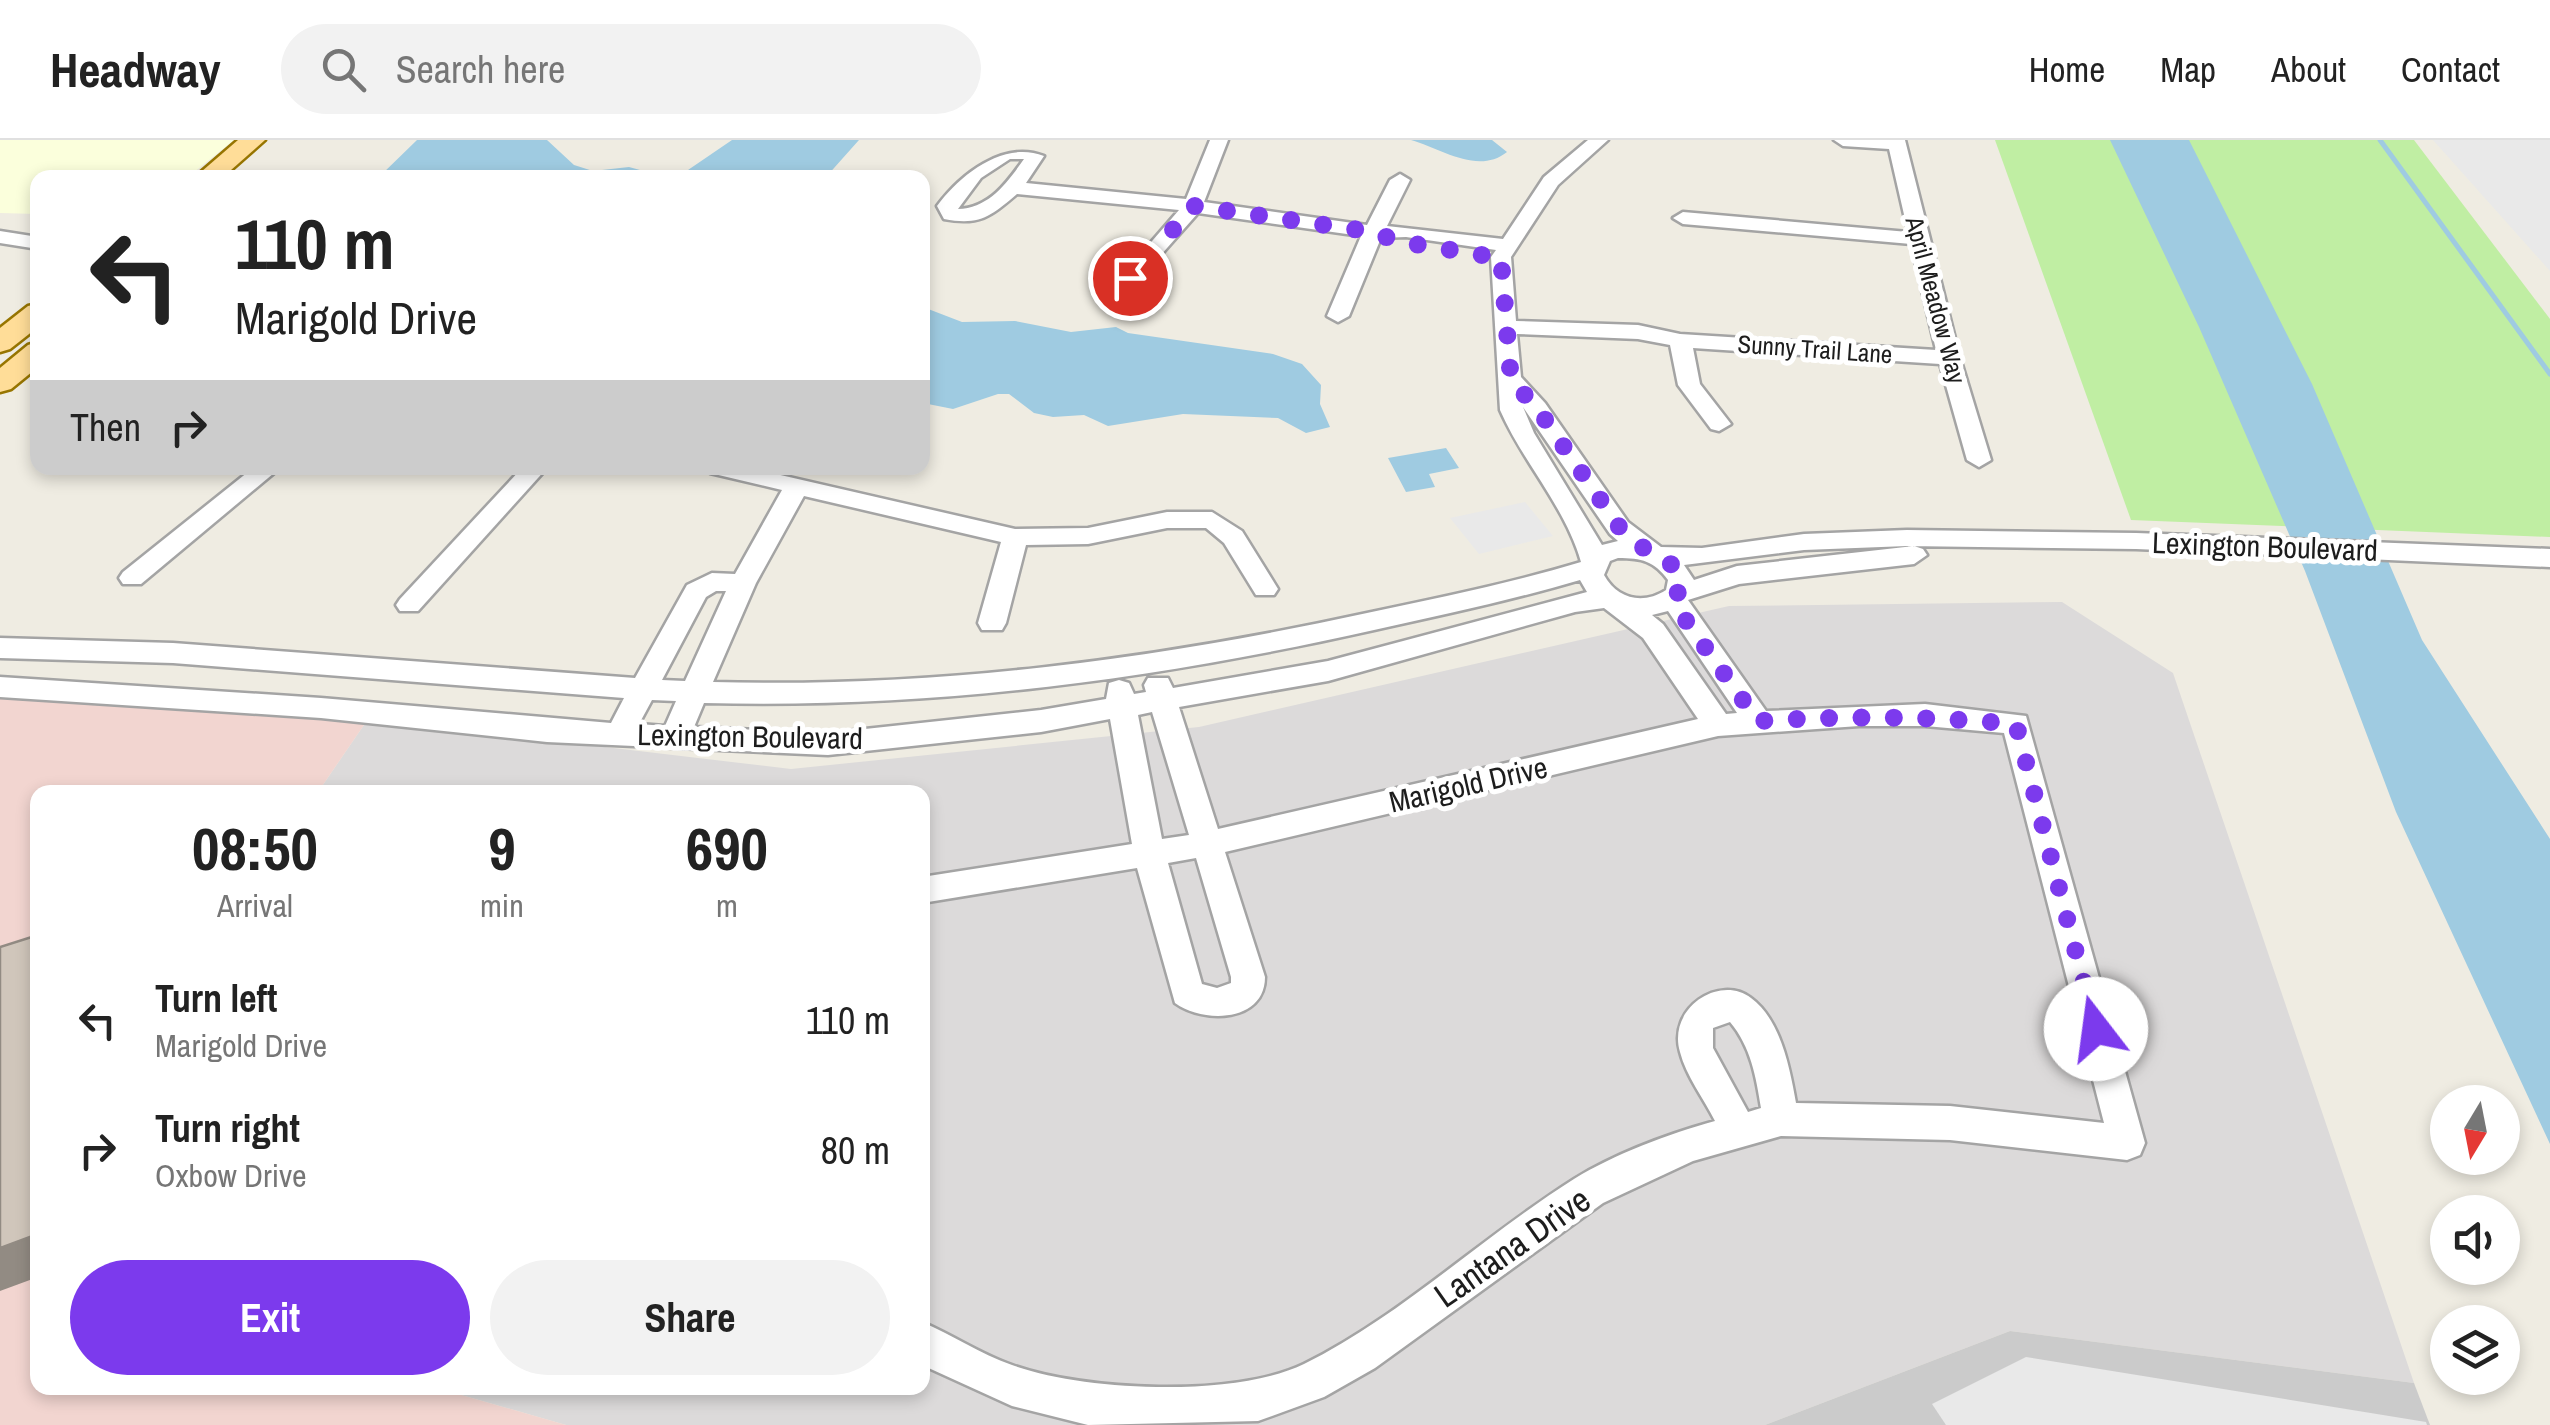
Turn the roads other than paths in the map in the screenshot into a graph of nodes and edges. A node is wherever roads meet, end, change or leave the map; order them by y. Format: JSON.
{"nodes":[{"id":1,"x":1219,"y":140,"type":"edge"},
{"id":2,"x":1598,"y":140,"type":"edge"},
{"id":3,"x":1843,"y":140,"type":"edge"},
{"id":4,"x":1896,"y":142,"type":"edge"},
{"id":5,"x":265,"y":144,"type":"edge"},
{"id":6,"x":220,"y":170,"type":"edge"},
{"id":7,"x":246,"y":170,"type":"edge"},
{"id":8,"x":1400,"y":180,"type":"dead end"},
{"id":9,"x":1012,"y":188,"type":"dead end"},
{"id":10,"x":1194,"y":206,"type":"junction"},
{"id":11,"x":1683,"y":218,"type":"dead end"},
{"id":12,"x":0,"y":222,"type":"edge"},
{"id":13,"x":30,"y":223,"type":"edge"},
{"id":14,"x":1374,"y":232,"type":"junction"},
{"id":15,"x":0,"y":236,"type":"edge"},
{"id":16,"x":1919,"y":238,"type":"junction"},
{"id":17,"x":30,"y":242,"type":"edge"},
{"id":18,"x":1504,"y":251,"type":"junction"},
{"id":19,"x":1130,"y":278,"type":"dead end"},
{"id":20,"x":1338,"y":316,"type":"dead end"},
{"id":21,"x":30,"y":319,"type":"edge"},
{"id":22,"x":1506,"y":335,"type":"junction"},
{"id":23,"x":1680,"y":341,"type":"junction"},
{"id":24,"x":0,"y":343,"type":"edge"},
{"id":25,"x":30,"y":358,"type":"edge"},
{"id":26,"x":1950,"y":358,"type":"junction"},
{"id":27,"x":1511,"y":380,"type":"junction"},
{"id":28,"x":0,"y":383,"type":"edge"},
{"id":29,"x":1719,"y":424,"type":"dead end"},
{"id":30,"x":1979,"y":460,"type":"dead end"},
{"id":31,"x":259,"y":475,"type":"edge"},
{"id":32,"x":529,"y":475,"type":"edge"},
{"id":33,"x":745,"y":475,"type":"edge"},
{"id":34,"x":796,"y":488,"type":"junction"},
{"id":35,"x":1016,"y":537,"type":"junction"},
{"id":36,"x":1980,"y":542,"type":"junction"},
{"id":37,"x":1652,"y":553,"type":"junction"},
{"id":38,"x":2546,"y":558,"type":"edge"},
{"id":39,"x":1593,"y":565,"type":"junction"},
{"id":40,"x":132,"y":578,"type":"dead end"},
{"id":41,"x":742,"y":583,"type":"junction"},
{"id":42,"x":1265,"y":590,"type":"dead end"},
{"id":43,"x":1676,"y":596,"type":"junction"},
{"id":44,"x":1614,"y":601,"type":"junction"},
{"id":45,"x":409,"y":604,"type":"dead end"},
{"id":46,"x":992,"y":623,"type":"dead end"},
{"id":47,"x":0,"y":648,"type":"edge"},
{"id":48,"x":55,"y":648,"type":"junction"},
{"id":49,"x":1152,"y":667,"type":"junction"},
{"id":50,"x":1116,"y":672,"type":"junction"},
{"id":51,"x":11,"y":687,"type":"edge"},
{"id":52,"x":644,"y":688,"type":"junction"},
{"id":53,"x":693,"y":692,"type":"junction"},
{"id":54,"x":1164,"y":702,"type":"junction"},
{"id":55,"x":1122,"y":708,"type":"junction"},
{"id":56,"x":1758,"y":721,"type":"junction"},
{"id":57,"x":1718,"y":725,"type":"junction"},
{"id":58,"x":620,"y":733,"type":"junction"},
{"id":59,"x":674,"y":736,"type":"junction"},
{"id":60,"x":1208,"y":844,"type":"junction"},
{"id":61,"x":1150,"y":856,"type":"junction"},
{"id":62,"x":930,"y":889,"type":"edge"},
{"id":63,"x":1781,"y":1119,"type":"junction"},
{"id":64,"x":1739,"y":1131,"type":"junction"},
{"id":65,"x":2127,"y":1143,"type":"joint"},
{"id":66,"x":930,"y":1347,"type":"edge"}],
"edges":[{"from":1,"to":10,"type":"street"},
{"from":2,"to":18,"type":"street"},
{"from":3,"to":4,"type":"street"},
{"from":4,"to":16,"type":"street","name":"April Meadow Way"},
{"from":5,"to":6,"type":"main road"},
{"from":5,"to":7,"type":"main road"},
{"from":8,"to":14,"type":"street"},
{"from":9,"to":10,"type":"street"},
{"from":10,"to":14,"type":"street"},
{"from":10,"to":19,"type":"street"},
{"from":11,"to":16,"type":"street"},
{"from":12,"to":13,"type":"street"},
{"from":14,"to":18,"type":"street"},
{"from":14,"to":20,"type":"street"},
{"from":15,"to":17,"type":"street"},
{"from":16,"to":26,"type":"street","name":"April Meadow Way"},
{"from":18,"to":22,"type":"street"},
{"from":21,"to":24,"type":"main road"},
{"from":22,"to":23,"type":"street","name":"Sunny Trail Lane"},
{"from":22,"to":27,"type":"street"},
{"from":23,"to":26,"type":"street","name":"Sunny Trail Lane"},
{"from":23,"to":29,"type":"street"},
{"from":25,"to":28,"type":"main road"},
{"from":26,"to":30,"type":"street","name":"April Meadow Way"},
{"from":27,"to":37,"type":"street"},
{"from":27,"to":39,"type":"street"},
{"from":31,"to":40,"type":"street"},
{"from":32,"to":45,"type":"street"},
{"from":33,"to":34,"type":"street"},
{"from":34,"to":35,"type":"street"},
{"from":34,"to":41,"type":"street"},
{"from":35,"to":42,"type":"street"},
{"from":35,"to":46,"type":"street"},
{"from":36,"to":37,"type":"street","name":"Lexington Boulevard"},
{"from":36,"to":38,"type":"street","name":"Lexington Boulevard"},
{"from":36,"to":43,"type":"street","name":"Lexington Boulevard"},
{"from":37,"to":39,"type":"street"},
{"from":37,"to":43,"type":"street"},
{"from":39,"to":44,"type":"street"},
{"from":39,"to":49,"type":"street","name":"Lexington Boulevard"},
{"from":41,"to":52,"type":"street"},
{"from":41,"to":53,"type":"street"},
{"from":43,"to":44,"type":"street"},
{"from":43,"to":56,"type":"street"},
{"from":44,"to":54,"type":"street","name":"Lexington Boulevard"},
{"from":44,"to":57,"type":"street"},
{"from":47,"to":48,"type":"street","name":"Lexington Boulevard"},
{"from":48,"to":51,"type":"street"},
{"from":48,"to":52,"type":"street","name":"Lexington Boulevard"},
{"from":49,"to":50,"type":"street","name":"Lexington Boulevard"},
{"from":49,"to":54,"type":"street"},
{"from":50,"to":53,"type":"street","name":"Lexington Boulevard"},
{"from":50,"to":55,"type":"street"},
{"from":51,"to":58,"type":"street","name":"Lexington Boulevard"},
{"from":52,"to":53,"type":"street","name":"Lexington Boulevard"},
{"from":52,"to":58,"type":"street"},
{"from":53,"to":59,"type":"street"},
{"from":54,"to":55,"type":"street","name":"Lexington Boulevard"},
{"from":54,"to":60,"type":"street"},
{"from":55,"to":59,"type":"street","name":"Lexington Boulevard"},
{"from":55,"to":61,"type":"street"},
{"from":56,"to":57,"type":"street","name":"Marigold Drive"},
{"from":56,"to":65,"type":"street","name":"Marigold Drive"},
{"from":57,"to":60,"type":"street","name":"Marigold Drive"},
{"from":58,"to":59,"type":"street","name":"Lexington Boulevard"},
{"from":60,"to":61,"type":"street","name":"Marigold Drive"},
{"from":60,"to":61,"type":"street"},
{"from":61,"to":62,"type":"street","name":"Marigold Drive"},
{"from":63,"to":64,"type":"street","name":"Lantana Drive"},
{"from":63,"to":64,"type":"street"},
{"from":63,"to":65,"type":"street","name":"Lantana Drive"},
{"from":64,"to":66,"type":"street","name":"Lantana Drive"}]}
